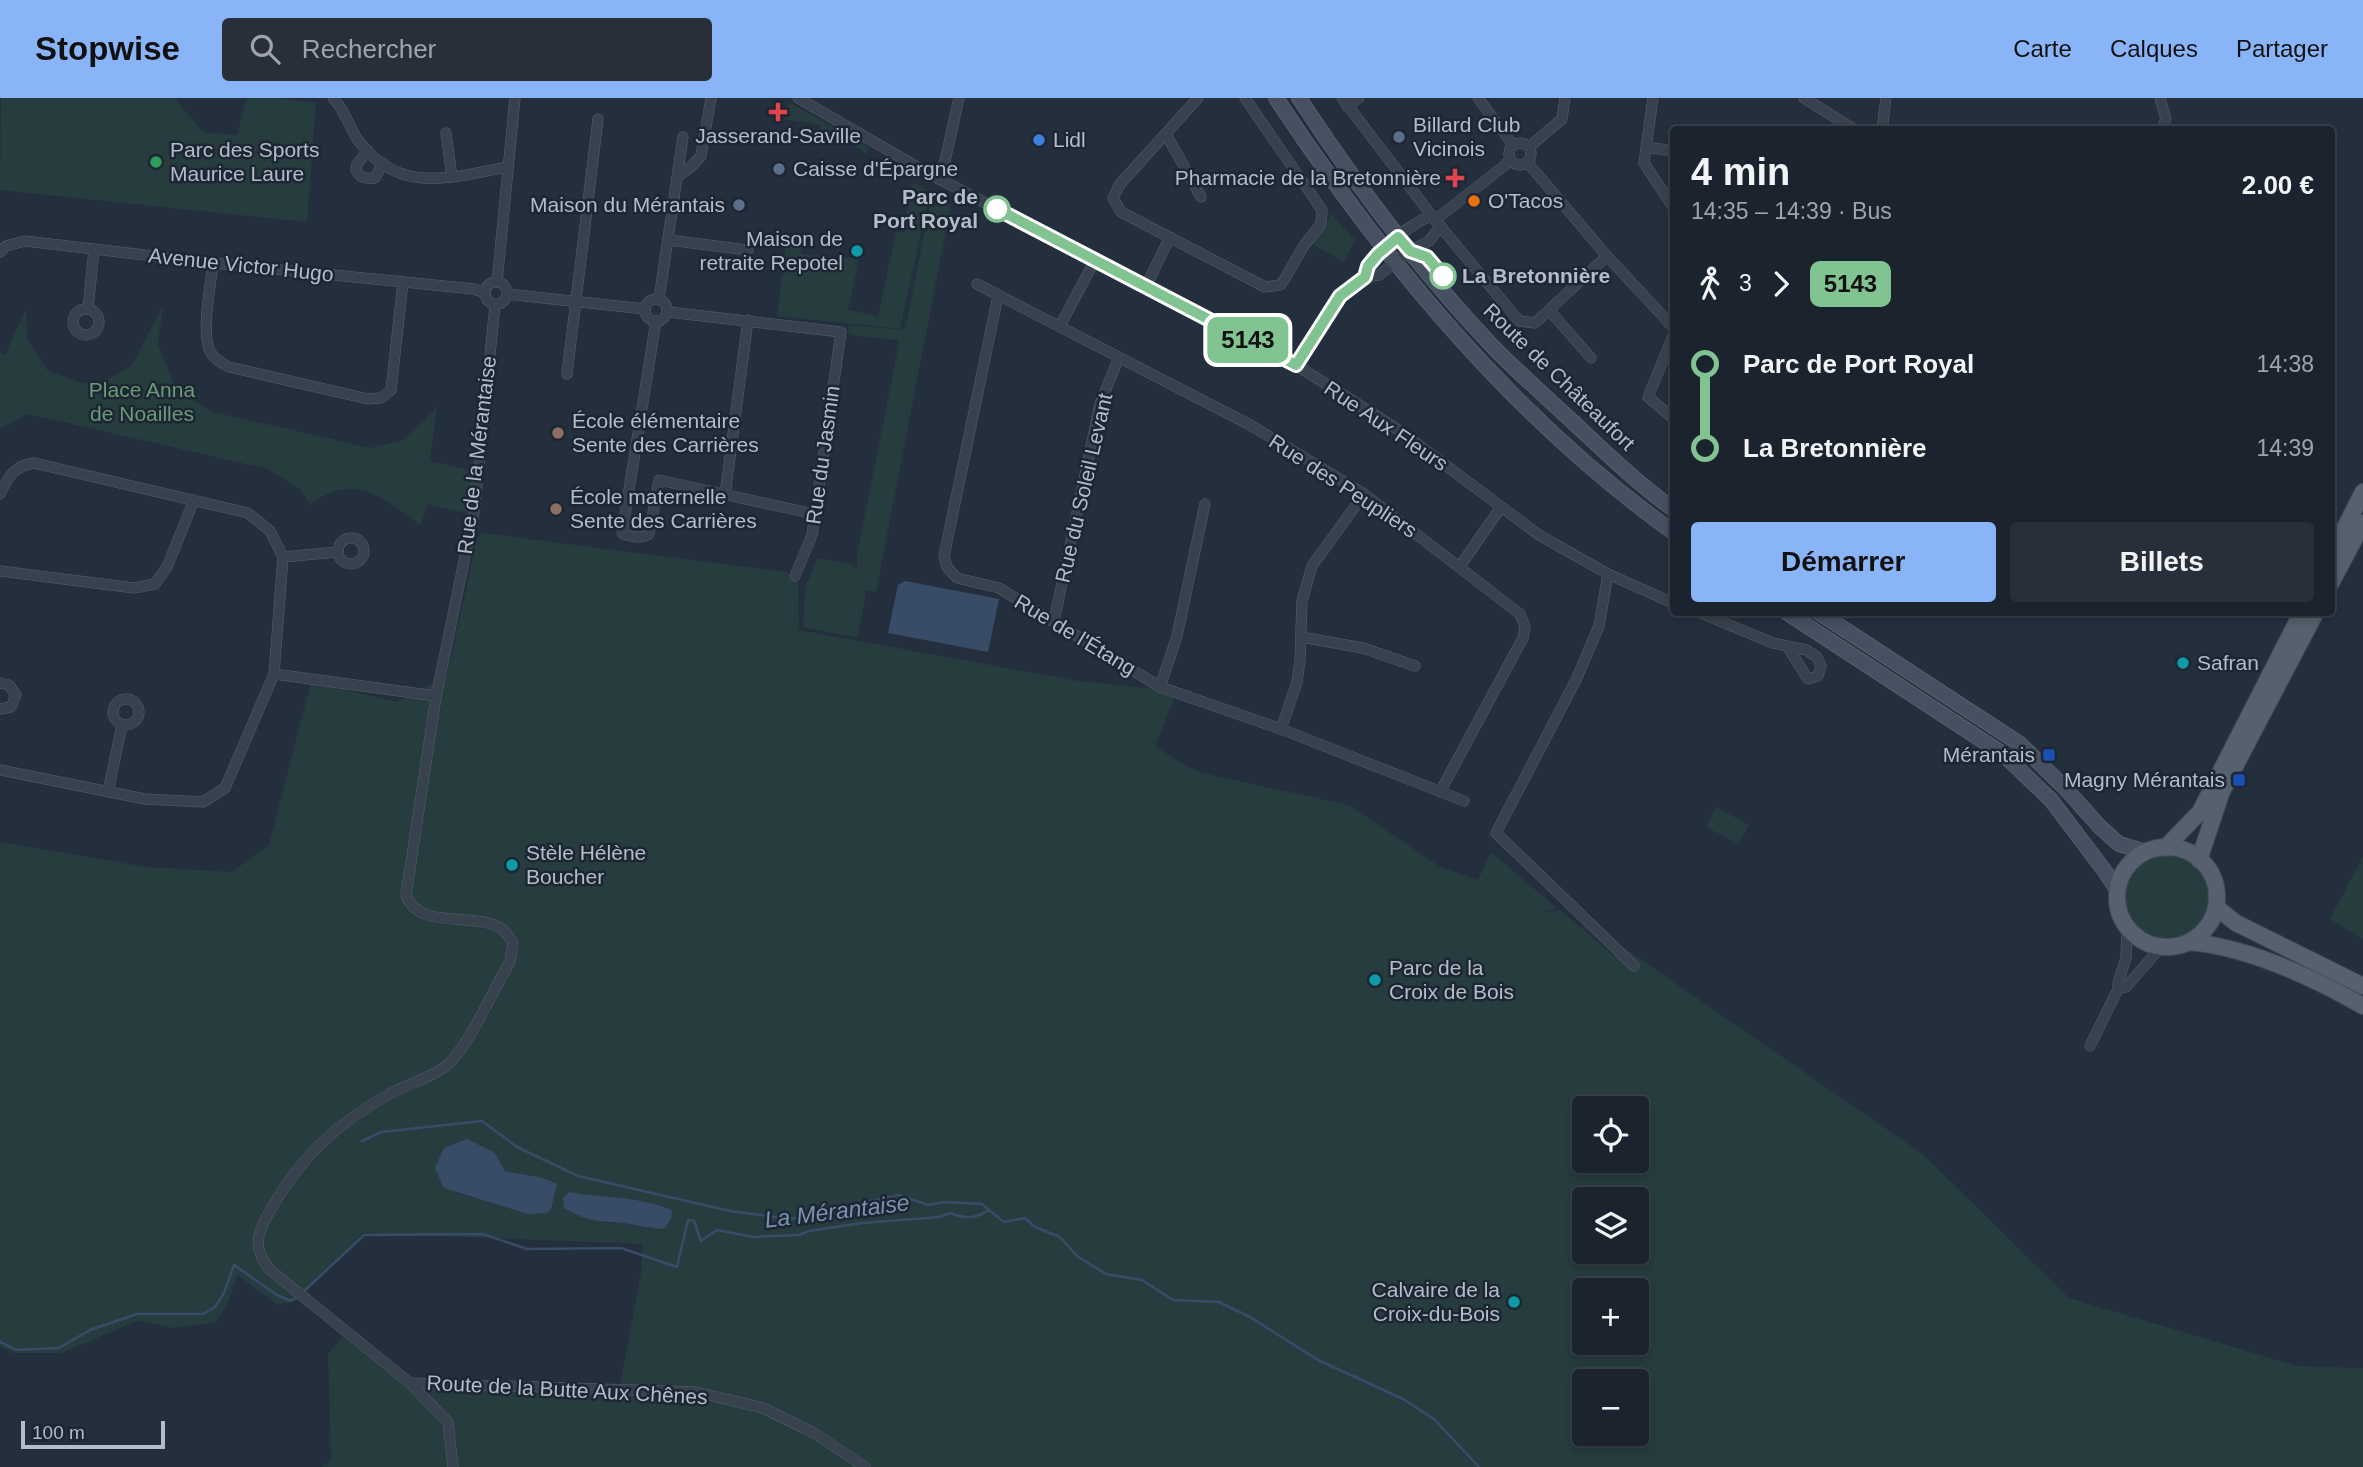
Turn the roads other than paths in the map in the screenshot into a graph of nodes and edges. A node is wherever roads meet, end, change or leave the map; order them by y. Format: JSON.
{"nodes":[{"id":1,"x":333,"y":98,"type":"edge"},
{"id":2,"x":515,"y":98,"type":"edge"},
{"id":3,"x":711,"y":98,"type":"edge"},
{"id":4,"x":798,"y":98,"type":"edge"},
{"id":5,"x":958,"y":98,"type":"edge"},
{"id":6,"x":1198,"y":98,"type":"edge"},
{"id":7,"x":1245,"y":98,"type":"edge"},
{"id":8,"x":1276,"y":98,"type":"edge"},
{"id":9,"x":1299,"y":98,"type":"edge"},
{"id":10,"x":1359,"y":98,"type":"edge"},
{"id":11,"x":1478,"y":98,"type":"edge"},
{"id":12,"x":1565,"y":98,"type":"edge"},
{"id":13,"x":1653,"y":98,"type":"edge"},
{"id":14,"x":1804,"y":98,"type":"edge"},
{"id":15,"x":1886,"y":98,"type":"edge"},
{"id":16,"x":2160,"y":98,"type":"edge"},
{"id":17,"x":1344,"y":102,"type":"edge"},
{"id":18,"x":598,"y":119,"type":"dead end"},
{"id":19,"x":1846,"y":126,"type":"edge"},
{"id":20,"x":1882,"y":126,"type":"edge"},
{"id":21,"x":2163,"y":126,"type":"edge"},
{"id":22,"x":446,"y":134,"type":"dead end"},
{"id":23,"x":1166,"y":134,"type":"junction"},
{"id":24,"x":683,"y":136,"type":"dead end"},
{"id":25,"x":1513,"y":145,"type":"junction"},
{"id":26,"x":1529,"y":147,"type":"junction"},
{"id":27,"x":1646,"y":147,"type":"junction"},
{"id":28,"x":1670,"y":151,"type":"edge"},
{"id":29,"x":368,"y":152,"type":"junction"},
{"id":30,"x":1510,"y":159,"type":"junction"},
{"id":31,"x":1527,"y":162,"type":"junction"},
{"id":32,"x":383,"y":163,"type":"junction"},
{"id":33,"x":508,"y":167,"type":"junction"},
{"id":34,"x":452,"y":177,"type":"junction"},
{"id":35,"x":677,"y":177,"type":"junction"},
{"id":36,"x":939,"y":179,"type":"junction"},
{"id":37,"x":1201,"y":197,"type":"dead end"},
{"id":38,"x":1670,"y":202,"type":"edge"},
{"id":39,"x":1436,"y":220,"type":"junction"},
{"id":40,"x":1170,"y":237,"type":"junction"},
{"id":41,"x":1398,"y":237,"type":"junction"},
{"id":42,"x":668,"y":240,"type":"junction"},
{"id":43,"x":1384,"y":249,"type":"junction"},
{"id":44,"x":94,"y":250,"type":"junction"},
{"id":45,"x":748,"y":250,"type":"dead end"},
{"id":46,"x":0,"y":252,"type":"edge"},
{"id":47,"x":1607,"y":256,"type":"junction"},
{"id":48,"x":1403,"y":257,"type":"junction"},
{"id":49,"x":1094,"y":260,"type":"junction"},
{"id":50,"x":213,"y":263,"type":"junction"},
{"id":51,"x":1365,"y":277,"type":"junction"},
{"id":52,"x":403,"y":282,"type":"junction"},
{"id":53,"x":497,"y":282,"type":"junction"},
{"id":54,"x":977,"y":284,"type":"dead end"},
{"id":55,"x":1146,"y":286,"type":"junction"},
{"id":56,"x":485,"y":293,"type":"junction"},
{"id":57,"x":507,"y":294,"type":"junction"},
{"id":58,"x":998,"y":296,"type":"junction"},
{"id":59,"x":659,"y":299,"type":"junction"},
{"id":60,"x":576,"y":302,"type":"junction"},
{"id":61,"x":495,"y":304,"type":"junction"},
{"id":62,"x":88,"y":309,"type":"dead end"},
{"id":63,"x":645,"y":309,"type":"junction"},
{"id":64,"x":1549,"y":310,"type":"junction"},
{"id":65,"x":668,"y":312,"type":"junction"},
{"id":66,"x":748,"y":320,"type":"junction"},
{"id":67,"x":656,"y":321,"type":"junction"},
{"id":68,"x":1670,"y":324,"type":"edge"},
{"id":69,"x":1060,"y":326,"type":"junction"},
{"id":70,"x":1670,"y":343,"type":"edge"},
{"id":71,"x":1119,"y":357,"type":"junction"},
{"id":72,"x":1591,"y":358,"type":"dead end"},
{"id":73,"x":1296,"y":365,"type":"junction"},
{"id":74,"x":567,"y":374,"type":"dead end"},
{"id":75,"x":1670,"y":415,"type":"edge"},
{"id":76,"x":2363,"y":492,"type":"edge"},
{"id":77,"x":0,"y":494,"type":"edge"},
{"id":78,"x":1364,"y":494,"type":"junction"},
{"id":79,"x":725,"y":495,"type":"junction"},
{"id":80,"x":194,"y":500,"type":"junction"},
{"id":81,"x":1205,"y":504,"type":"dead end"},
{"id":82,"x":1502,"y":507,"type":"junction"},
{"id":83,"x":1670,"y":507,"type":"edge"},
{"id":84,"x":814,"y":514,"type":"junction"},
{"id":85,"x":2363,"y":523,"type":"edge"},
{"id":86,"x":1670,"y":530,"type":"edge"},
{"id":87,"x":2335,"y":547,"type":"edge"},
{"id":88,"x":338,"y":552,"type":"dead end"},
{"id":89,"x":283,"y":557,"type":"junction"},
{"id":90,"x":1460,"y":566,"type":"junction"},
{"id":91,"x":0,"y":571,"type":"edge"},
{"id":92,"x":1608,"y":575,"type":"junction"},
{"id":93,"x":795,"y":576,"type":"dead end"},
{"id":94,"x":2335,"y":576,"type":"edge"},
{"id":95,"x":1670,"y":602,"type":"edge"},
{"id":96,"x":1708,"y":616,"type":"edge"},
{"id":97,"x":1792,"y":616,"type":"edge"},
{"id":98,"x":1824,"y":616,"type":"edge"},
{"id":99,"x":2300,"y":616,"type":"edge"},
{"id":100,"x":2314,"y":616,"type":"edge"},
{"id":101,"x":1054,"y":621,"type":"junction"},
{"id":102,"x":1301,"y":636,"type":"junction"},
{"id":103,"x":1787,"y":646,"type":"dead end"},
{"id":104,"x":1416,"y":666,"type":"dead end"},
{"id":105,"x":274,"y":674,"type":"junction"},
{"id":106,"x":0,"y":683,"type":"edge"},
{"id":107,"x":1160,"y":687,"type":"junction"},
{"id":108,"x":437,"y":691,"type":"junction"},
{"id":109,"x":0,"y":709,"type":"edge"},
{"id":110,"x":122,"y":724,"type":"dead end"},
{"id":111,"x":1281,"y":729,"type":"junction"},
{"id":112,"x":0,"y":770,"type":"edge"},
{"id":113,"x":108,"y":792,"type":"junction"},
{"id":114,"x":1440,"y":792,"type":"junction"},
{"id":115,"x":1464,"y":801,"type":"dead end"},
{"id":116,"x":2165,"y":848,"type":"junction"},
{"id":117,"x":2146,"y":852,"type":"junction"},
{"id":118,"x":2199,"y":860,"type":"junction"},
{"id":119,"x":2118,"y":891,"type":"junction"},
{"id":120,"x":2216,"y":907,"type":"junction"},
{"id":121,"x":2127,"y":928,"type":"junction"},
{"id":122,"x":2189,"y":942,"type":"junction"},
{"id":123,"x":2161,"y":947,"type":"junction"},
{"id":124,"x":1634,"y":966,"type":"dead end"},
{"id":125,"x":2363,"y":986,"type":"edge"},
{"id":126,"x":2118,"y":989,"type":"junction"},
{"id":127,"x":2363,"y":1006,"type":"edge"},
{"id":128,"x":2090,"y":1046,"type":"dead end"},
{"id":129,"x":410,"y":1383,"type":"junction"},
{"id":130,"x":453,"y":1467,"type":"edge"},
{"id":131,"x":865,"y":1467,"type":"edge"}],
"edges":[{"from":1,"to":29,"type":"street"},
{"from":2,"to":33,"type":"street"},
{"from":3,"to":35,"type":"street"},
{"from":4,"to":36,"type":"street","name":"Rue Aux Fleurs"},
{"from":5,"to":36,"type":"street"},
{"from":6,"to":23,"type":"street"},
{"from":7,"to":40,"type":"street"},
{"from":8,"to":43,"type":"main road","name":"Route de Châteaufort"},
{"from":9,"to":41,"type":"main road","name":"Route de Châteaufort"},
{"from":10,"to":17,"type":"street"},
{"from":11,"to":25,"type":"street"},
{"from":12,"to":26,"type":"street"},
{"from":13,"to":27,"type":"street"},
{"from":14,"to":19,"type":"street"},
{"from":15,"to":20,"type":"street"},
{"from":16,"to":21,"type":"street"},
{"from":17,"to":39,"type":"street"},
{"from":18,"to":60,"type":"street"},
{"from":22,"to":34,"type":"street"},
{"from":23,"to":37,"type":"street"},
{"from":23,"to":40,"type":"street"},
{"from":24,"to":35,"type":"street"},
{"from":25,"to":26,"type":"street"},
{"from":25,"to":30,"type":"street"},
{"from":26,"to":31,"type":"street"},
{"from":27,"to":28,"type":"street"},
{"from":27,"to":38,"type":"street"},
{"from":29,"to":32,"type":"street"},
{"from":29,"to":32,"type":"street"},
{"from":30,"to":31,"type":"street"},
{"from":30,"to":39,"type":"street"},
{"from":31,"to":47,"type":"street"},
{"from":32,"to":34,"type":"street"},
{"from":33,"to":34,"type":"street"},
{"from":33,"to":53,"type":"street"},
{"from":35,"to":42,"type":"street"},
{"from":36,"to":49,"type":"street","name":"Rue Aux Fleurs"},
{"from":39,"to":41,"type":"street"},
{"from":39,"to":48,"type":"street"},
{"from":39,"to":64,"type":"street"},
{"from":40,"to":55,"type":"street"},
{"from":41,"to":43,"type":"street"},
{"from":41,"to":48,"type":"main road","name":"Route de Châteaufort"},
{"from":42,"to":45,"type":"street"},
{"from":42,"to":59,"type":"street"},
{"from":43,"to":48,"type":"main road","name":"Route de Châteaufort"},
{"from":43,"to":51,"type":"street"},
{"from":44,"to":46,"type":"street","name":"Avenue Victor Hugo"},
{"from":44,"to":50,"type":"street","name":"Avenue Victor Hugo"},
{"from":44,"to":62,"type":"street"},
{"from":47,"to":64,"type":"street"},
{"from":47,"to":68,"type":"street"},
{"from":48,"to":51,"type":"street"},
{"from":48,"to":83,"type":"main road","name":"Route de Châteaufort"},
{"from":48,"to":86,"type":"main road","name":"Route de Châteaufort"},
{"from":49,"to":55,"type":"street","name":"Rue Aux Fleurs"},
{"from":49,"to":69,"type":"street"},
{"from":50,"to":52,"type":"street","name":"Avenue Victor Hugo"},
{"from":50,"to":52,"type":"street"},
{"from":51,"to":73,"type":"street"},
{"from":52,"to":56,"type":"street","name":"Avenue Victor Hugo"},
{"from":53,"to":56,"type":"street"},
{"from":53,"to":57,"type":"street"},
{"from":54,"to":58,"type":"street","name":"Rue des Peupliers"},
{"from":55,"to":73,"type":"street","name":"Rue Aux Fleurs"},
{"from":56,"to":61,"type":"street"},
{"from":57,"to":60,"type":"street"},
{"from":57,"to":61,"type":"street"},
{"from":58,"to":69,"type":"street","name":"Rue des Peupliers"},
{"from":58,"to":101,"type":"street","name":"Rue de l'Étang"},
{"from":59,"to":63,"type":"street"},
{"from":59,"to":65,"type":"street"},
{"from":60,"to":63,"type":"street"},
{"from":60,"to":74,"type":"street"},
{"from":61,"to":108,"type":"street","name":"Rue de la Mérantaise"},
{"from":63,"to":67,"type":"street"},
{"from":64,"to":72,"type":"street"},
{"from":65,"to":66,"type":"street"},
{"from":65,"to":67,"type":"street"},
{"from":66,"to":79,"type":"street"},
{"from":66,"to":84,"type":"street","name":"Rue du Jasmin"},
{"from":67,"to":79,"type":"street"},
{"from":69,"to":71,"type":"street","name":"Rue des Peupliers"},
{"from":70,"to":75,"type":"street"},
{"from":71,"to":78,"type":"street","name":"Rue des Peupliers"},
{"from":71,"to":101,"type":"street","name":"Rue du Soleil Levant"},
{"from":73,"to":82,"type":"street","name":"Rue Aux Fleurs"},
{"from":76,"to":87,"type":"main road"},
{"from":77,"to":80,"type":"street"},
{"from":78,"to":90,"type":"street","name":"Rue des Peupliers"},
{"from":78,"to":102,"type":"street"},
{"from":79,"to":84,"type":"street"},
{"from":80,"to":89,"type":"street"},
{"from":80,"to":91,"type":"street"},
{"from":81,"to":107,"type":"street"},
{"from":82,"to":90,"type":"street"},
{"from":82,"to":92,"type":"street","name":"Rue Aux Fleurs"},
{"from":84,"to":93,"type":"street","name":"Rue du Jasmin"},
{"from":85,"to":94,"type":"main road"},
{"from":88,"to":89,"type":"street"},
{"from":89,"to":105,"type":"street"},
{"from":90,"to":114,"type":"street","name":"Rue des Peupliers"},
{"from":92,"to":95,"type":"street","name":"Rue Aux Fleurs"},
{"from":92,"to":124,"type":"street"},
{"from":96,"to":103,"type":"street"},
{"from":97,"to":119,"type":"main road"},
{"from":98,"to":117,"type":"main road"},
{"from":99,"to":116,"type":"main road"},
{"from":100,"to":118,"type":"main road"},
{"from":101,"to":107,"type":"street","name":"Rue de l'Étang"},
{"from":102,"to":104,"type":"street"},
{"from":102,"to":111,"type":"street"},
{"from":105,"to":108,"type":"street"},
{"from":105,"to":113,"type":"street"},
{"from":106,"to":109,"type":"street"},
{"from":107,"to":111,"type":"street","name":"Rue de l'Étang"},
{"from":108,"to":129,"type":"street","name":"Route de la Butte Aux Chênes"},
{"from":110,"to":113,"type":"street"},
{"from":111,"to":114,"type":"street","name":"Rue de l'Étang"},
{"from":112,"to":113,"type":"street"},
{"from":114,"to":115,"type":"street","name":"Rue de l'Étang"},
{"from":116,"to":117,"type":"main road"},
{"from":116,"to":118,"type":"main road"},
{"from":117,"to":119,"type":"main road"},
{"from":118,"to":120,"type":"main road"},
{"from":119,"to":121,"type":"main road"},
{"from":120,"to":122,"type":"main road"},
{"from":120,"to":125,"type":"main road"},
{"from":121,"to":123,"type":"main road"},
{"from":121,"to":126,"type":"street"},
{"from":122,"to":123,"type":"main road"},
{"from":122,"to":127,"type":"main road"},
{"from":123,"to":126,"type":"street"},
{"from":126,"to":128,"type":"street"},
{"from":129,"to":130,"type":"street"},
{"from":129,"to":131,"type":"street","name":"Route de la Butte Aux Chênes"}]}
